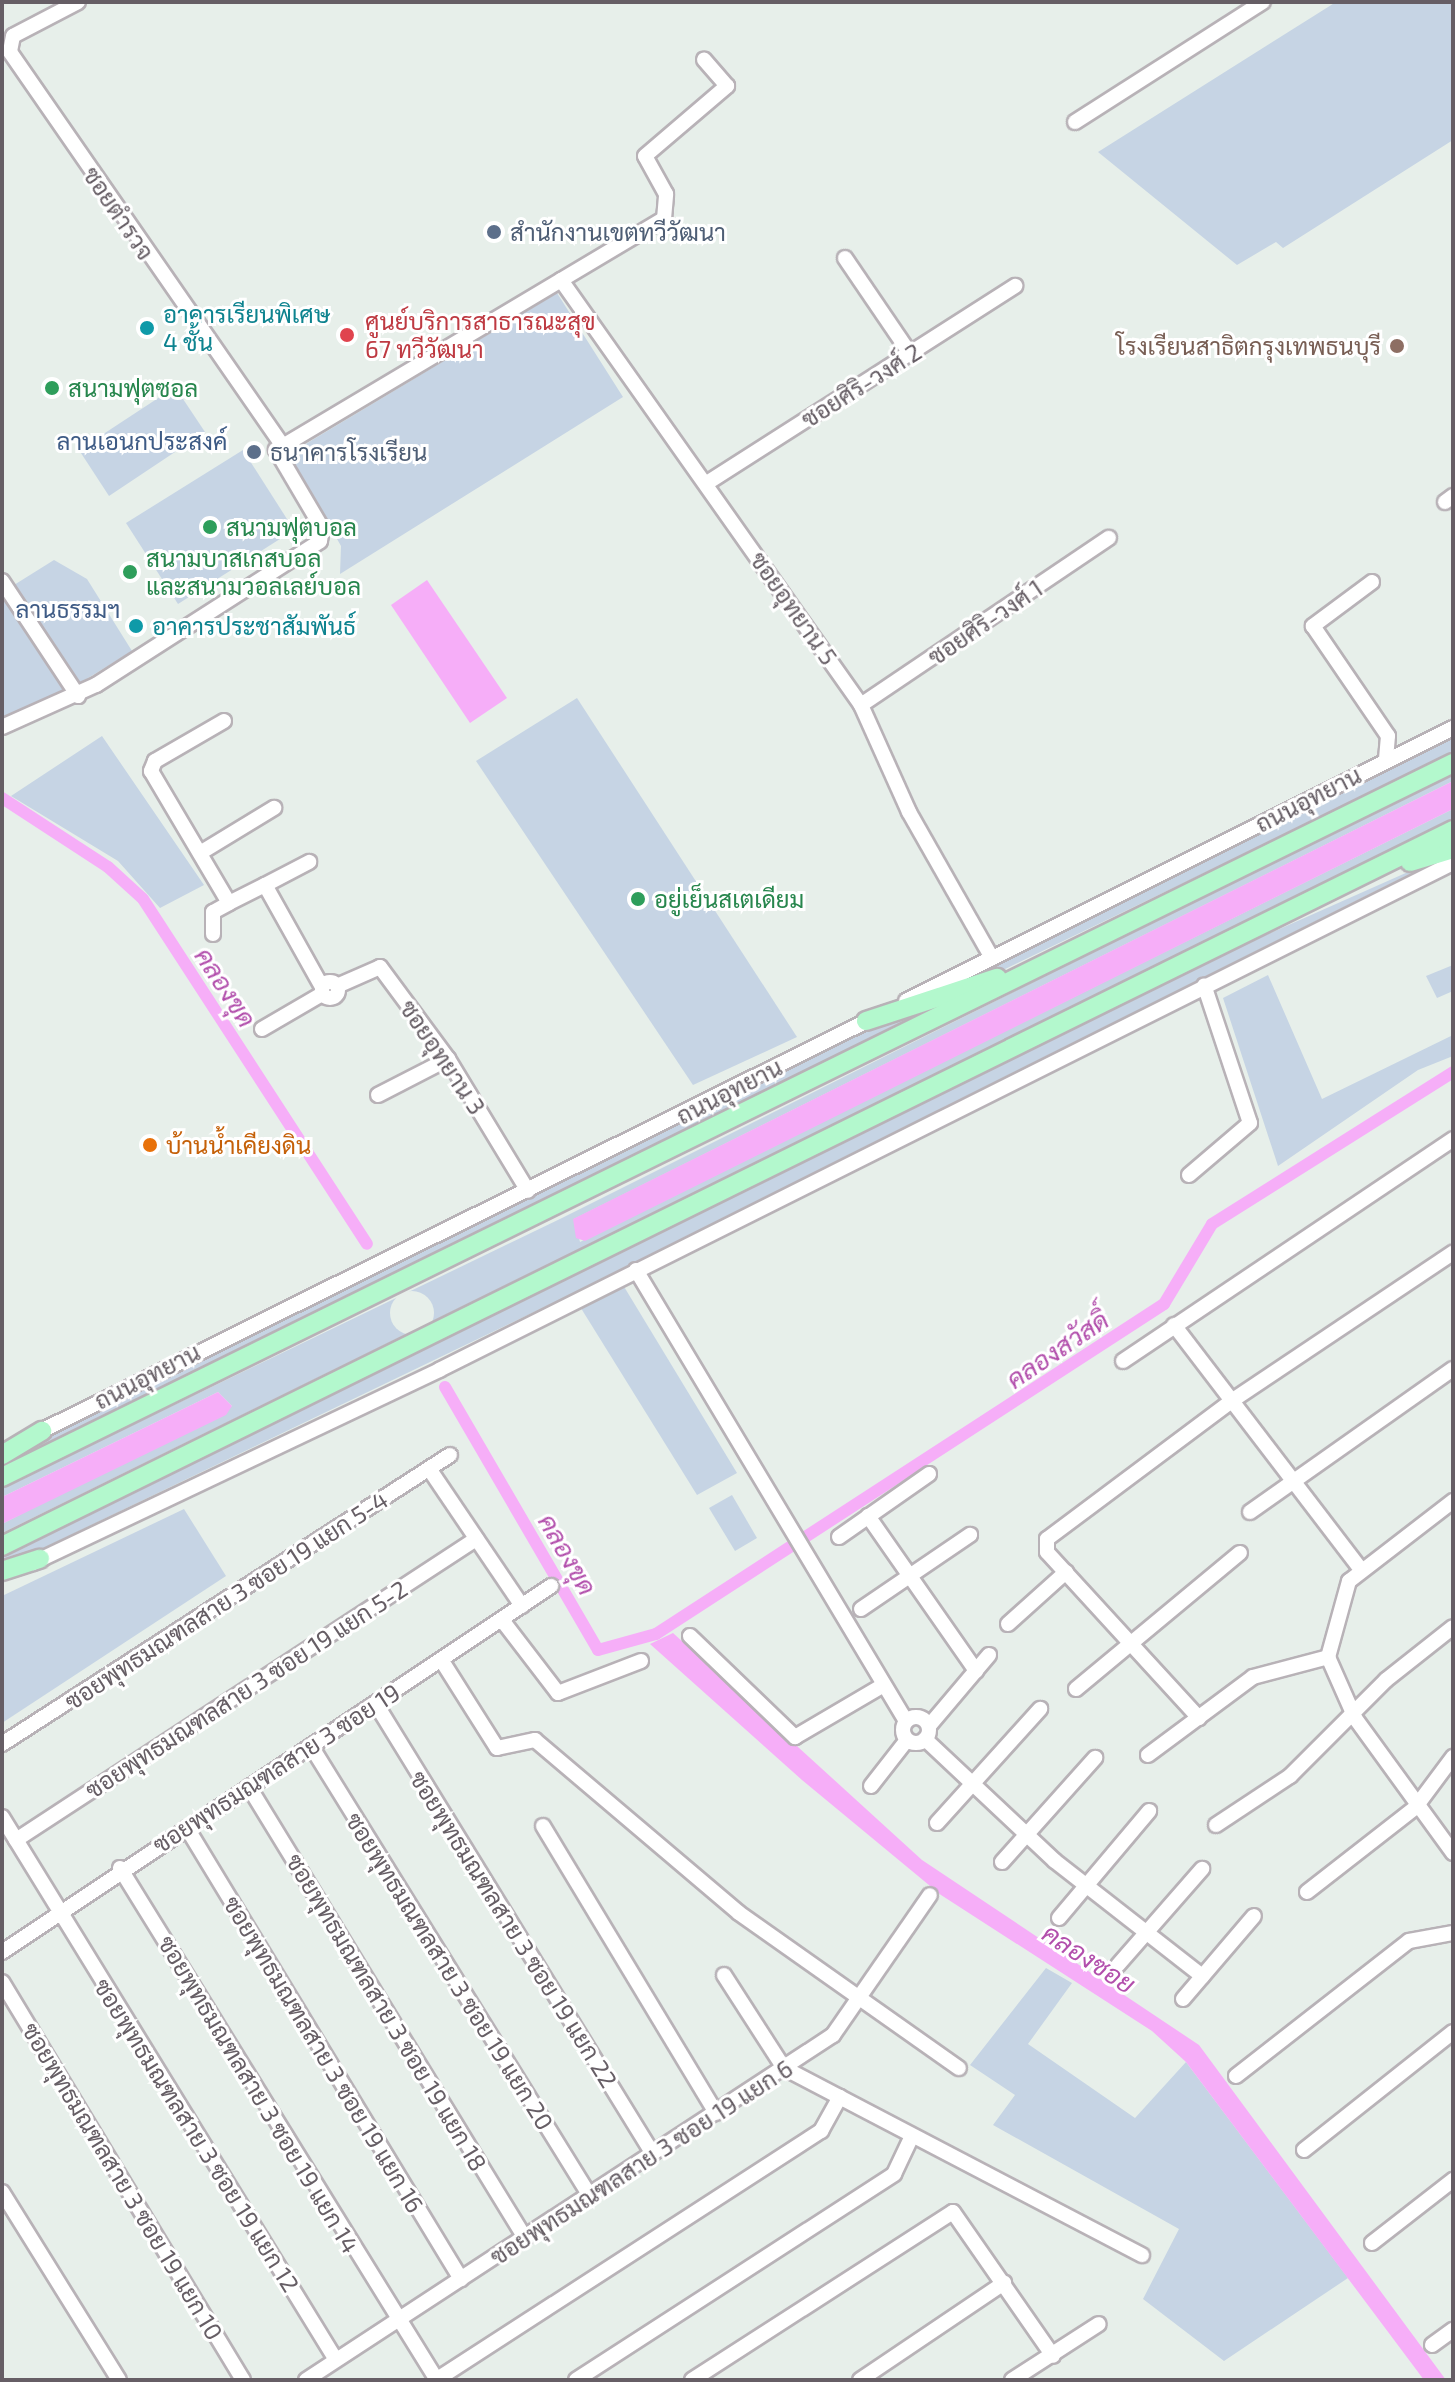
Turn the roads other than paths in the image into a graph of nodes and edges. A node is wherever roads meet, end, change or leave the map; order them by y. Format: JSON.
{"nodes":[{"id":1,"x":78,"y":2,"type":"edge"},
{"id":2,"x":1263,"y":2,"type":"edge"},
{"id":3,"x":704,"y":60,"type":"dead end"},
{"id":4,"x":1075,"y":122,"type":"dead end"},
{"id":5,"x":845,"y":258,"type":"dead end"},
{"id":6,"x":561,"y":280,"type":"junction"},
{"id":7,"x":1015,"y":286,"type":"dead end"},
{"id":8,"x":911,"y":355,"type":"junction"},
{"id":9,"x":283,"y":446,"type":"junction"},
{"id":10,"x":707,"y":483,"type":"junction"},
{"id":11,"x":1109,"y":538,"type":"dead end"},
{"id":12,"x":2,"y":581,"type":"edge"},
{"id":13,"x":1372,"y":582,"type":"dead end"},
{"id":14,"x":78,"y":696,"type":"junction"},
{"id":15,"x":861,"y":705,"type":"junction"},
{"id":16,"x":224,"y":721,"type":"dead end"},
{"id":17,"x":2,"y":727,"type":"edge"},
{"id":18,"x":1453,"y":728,"type":"edge"},
{"id":19,"x":1386,"y":760,"type":"junction"},
{"id":20,"x":1453,"y":763,"type":"edge"},
{"id":21,"x":274,"y":808,"type":"dead end"},
{"id":22,"x":1453,"y":830,"type":"edge"},
{"id":23,"x":1453,"y":849,"type":"edge"},
{"id":24,"x":200,"y":853,"type":"junction"},
{"id":25,"x":309,"y":862,"type":"dead end"},
{"id":26,"x":1453,"y":863,"type":"edge"},
{"id":27,"x":1360,"y":877,"type":"junction"},
{"id":28,"x":265,"y":885,"type":"junction"},
{"id":29,"x":229,"y":903,"type":"junction"},
{"id":30,"x":213,"y":934,"type":"dead end"},
{"id":31,"x":992,"y":958,"type":"junction"},
{"id":32,"x":1030,"y":971,"type":"junction"},
{"id":33,"x":1204,"y":985,"type":"junction"},
{"id":34,"x":327,"y":989,"type":"junction"},
{"id":35,"x":866,"y":1021,"type":"junction"},
{"id":36,"x":262,"y":1029,"type":"dead end"},
{"id":37,"x":448,"y":1059,"type":"junction"},
{"id":38,"x":378,"y":1095,"type":"dead end"},
{"id":39,"x":1453,"y":1139,"type":"edge"},
{"id":40,"x":1189,"y":1175,"type":"dead end"},
{"id":41,"x":528,"y":1191,"type":"junction"},
{"id":42,"x":1453,"y":1253,"type":"edge"},
{"id":43,"x":636,"y":1270,"type":"junction"},
{"id":44,"x":1174,"y":1325,"type":"junction"},
{"id":45,"x":1123,"y":1361,"type":"dead end"},
{"id":46,"x":1453,"y":1369,"type":"edge"},
{"id":47,"x":1233,"y":1400,"type":"junction"},
{"id":48,"x":42,"y":1431,"type":"junction"},
{"id":49,"x":2,"y":1447,"type":"edge"},
{"id":50,"x":2,"y":1455,"type":"edge"},
{"id":51,"x":450,"y":1455,"type":"dead end"},
{"id":52,"x":430,"y":1470,"type":"junction"},
{"id":53,"x":929,"y":1474,"type":"dead end"},
{"id":54,"x":2,"y":1477,"type":"edge"},
{"id":55,"x":1293,"y":1479,"type":"junction"},
{"id":56,"x":1453,"y":1501,"type":"edge"},
{"id":57,"x":1250,"y":1512,"type":"dead end"},
{"id":58,"x":868,"y":1516,"type":"junction"},
{"id":59,"x":970,"y":1535,"type":"dead end"},
{"id":60,"x":839,"y":1537,"type":"dead end"},
{"id":61,"x":476,"y":1539,"type":"junction"},
{"id":62,"x":2,"y":1546,"type":"edge"},
{"id":63,"x":1240,"y":1553,"type":"dead end"},
{"id":64,"x":40,"y":1559,"type":"junction"},
{"id":65,"x":1361,"y":1570,"type":"junction"},
{"id":66,"x":2,"y":1571,"type":"edge"},
{"id":67,"x":1066,"y":1572,"type":"junction"},
{"id":68,"x":2,"y":1578,"type":"edge"},
{"id":69,"x":907,"y":1578,"type":"junction"},
{"id":70,"x":551,"y":1586,"type":"dead end"},
{"id":71,"x":522,"y":1606,"type":"junction"},
{"id":72,"x":861,"y":1609,"type":"dead end"},
{"id":73,"x":502,"y":1620,"type":"junction"},
{"id":74,"x":1008,"y":1624,"type":"dead end"},
{"id":75,"x":1453,"y":1627,"type":"edge"},
{"id":76,"x":690,"y":1636,"type":"dead end"},
{"id":77,"x":1130,"y":1644,"type":"junction"},
{"id":78,"x":989,"y":1655,"type":"dead end"},
{"id":79,"x":1328,"y":1657,"type":"junction"},
{"id":80,"x":442,"y":1661,"type":"junction"},
{"id":81,"x":641,"y":1661,"type":"dead end"},
{"id":82,"x":976,"y":1671,"type":"junction"},
{"id":83,"x":882,"y":1686,"type":"junction"},
{"id":84,"x":1076,"y":1689,"type":"dead end"},
{"id":85,"x":376,"y":1704,"type":"junction"},
{"id":86,"x":1040,"y":1709,"type":"dead end"},
{"id":87,"x":1199,"y":1718,"type":"junction"},
{"id":88,"x":1355,"y":1718,"type":"junction"},
{"id":89,"x":906,"y":1721,"type":"junction"},
{"id":90,"x":927,"y":1733,"type":"junction"},
{"id":91,"x":907,"y":1740,"type":"junction"},
{"id":92,"x":2,"y":1744,"type":"edge"},
{"id":93,"x":311,"y":1746,"type":"junction"},
{"id":94,"x":1148,"y":1755,"type":"dead end"},
{"id":95,"x":1453,"y":1757,"type":"edge"},
{"id":96,"x":1095,"y":1758,"type":"dead end"},
{"id":97,"x":976,"y":1780,"type":"junction"},
{"id":98,"x":871,"y":1786,"type":"dead end"},
{"id":99,"x":249,"y":1787,"type":"junction"},
{"id":100,"x":1415,"y":1808,"type":"junction"},
{"id":101,"x":1149,"y":1811,"type":"dead end"},
{"id":102,"x":2,"y":1817,"type":"edge"},
{"id":103,"x":937,"y":1823,"type":"dead end"},
{"id":104,"x":1216,"y":1825,"type":"dead end"},
{"id":105,"x":543,"y":1826,"type":"dead end"},
{"id":106,"x":187,"y":1828,"type":"junction"},
{"id":107,"x":1026,"y":1835,"type":"junction"},
{"id":108,"x":16,"y":1840,"type":"junction"},
{"id":109,"x":1453,"y":1853,"type":"edge"},
{"id":110,"x":1002,"y":1862,"type":"dead end"},
{"id":111,"x":120,"y":1868,"type":"junction"},
{"id":112,"x":1202,"y":1869,"type":"dead end"},
{"id":113,"x":1086,"y":1886,"type":"junction"},
{"id":114,"x":1307,"y":1892,"type":"dead end"},
{"id":115,"x":930,"y":1895,"type":"dead end"},
{"id":116,"x":58,"y":1910,"type":"junction"},
{"id":117,"x":1254,"y":1916,"type":"dead end"},
{"id":118,"x":1059,"y":1918,"type":"dead end"},
{"id":119,"x":1147,"y":1933,"type":"junction"},
{"id":120,"x":1453,"y":1933,"type":"edge"},
{"id":121,"x":2,"y":1952,"type":"edge"},
{"id":122,"x":1118,"y":1965,"type":"dead end"},
{"id":123,"x":724,"y":1975,"type":"dead end"},
{"id":124,"x":1202,"y":1976,"type":"junction"},
{"id":125,"x":2,"y":1982,"type":"edge"},
{"id":126,"x":858,"y":1998,"type":"junction"},
{"id":127,"x":1183,"y":1999,"type":"dead end"},
{"id":128,"x":1453,"y":2032,"type":"edge"},
{"id":129,"x":784,"y":2068,"type":"junction"},
{"id":130,"x":959,"y":2068,"type":"dead end"},
{"id":131,"x":1236,"y":2076,"type":"dead end"},
{"id":132,"x":840,"y":2097,"type":"junction"},
{"id":133,"x":716,"y":2113,"type":"junction"},
{"id":134,"x":912,"y":2136,"type":"junction"},
{"id":135,"x":1304,"y":2150,"type":"dead end"},
{"id":136,"x":653,"y":2154,"type":"junction"},
{"id":137,"x":1453,"y":2180,"type":"edge"},
{"id":138,"x":2,"y":2192,"type":"edge"},
{"id":139,"x":590,"y":2196,"type":"junction"},
{"id":140,"x":525,"y":2238,"type":"junction"},
{"id":141,"x":1372,"y":2243,"type":"dead end"},
{"id":142,"x":1142,"y":2255,"type":"dead end"},
{"id":143,"x":461,"y":2279,"type":"junction"},
{"id":144,"x":1004,"y":2283,"type":"junction"},
{"id":145,"x":398,"y":2321,"type":"junction"},
{"id":146,"x":1099,"y":2324,"type":"dead end"},
{"id":147,"x":1453,"y":2330,"type":"edge"},
{"id":148,"x":1432,"y":2345,"type":"dead end"},
{"id":149,"x":1053,"y":2356,"type":"junction"},
{"id":150,"x":336,"y":2360,"type":"junction"},
{"id":151,"x":119,"y":2380,"type":"edge"},
{"id":152,"x":243,"y":2380,"type":"edge"},
{"id":153,"x":306,"y":2380,"type":"edge"},
{"id":154,"x":436,"y":2380,"type":"edge"},
{"id":155,"x":576,"y":2380,"type":"edge"},
{"id":156,"x":692,"y":2380,"type":"edge"},
{"id":157,"x":860,"y":2380,"type":"edge"},
{"id":158,"x":1012,"y":2380,"type":"edge"}],
"edges":[{"from":1,"to":9,"type":"street","name":"ซอยตำรวจ"},
{"from":2,"to":4,"type":"street"},
{"from":3,"to":6,"type":"street"},
{"from":5,"to":8,"type":"street"},
{"from":6,"to":9,"type":"street"},
{"from":6,"to":10,"type":"street","name":"ซอยอุทยาน 5"},
{"from":7,"to":8,"type":"street","name":"ซอยศิริ-วงศ์ 2"},
{"from":8,"to":10,"type":"street","name":"ซอยศิริ-วงศ์ 2"},
{"from":9,"to":14,"type":"street"},
{"from":10,"to":15,"type":"street","name":"ซอยอุทยาน 5"},
{"from":11,"to":15,"type":"street","name":"ซอยศิริ-วงศ์ 1"},
{"from":12,"to":14,"type":"street"},
{"from":13,"to":19,"type":"street"},
{"from":14,"to":17,"type":"street"},
{"from":15,"to":31,"type":"street","name":"ซอยอุทยาน 5"},
{"from":16,"to":24,"type":"street"},
{"from":18,"to":19,"type":"street","name":"ถนนอุทยาน"},
{"from":19,"to":31,"type":"street","name":"ถนนอุทยาน"},
{"from":20,"to":32,"type":"main road","name":"ถนนอุทยาน"},
{"from":21,"to":24,"type":"street"},
{"from":22,"to":27,"type":"main road"},
{"from":23,"to":27,"type":"main road"},
{"from":24,"to":29,"type":"street"},
{"from":25,"to":28,"type":"street"},
{"from":26,"to":33,"type":"street"},
{"from":27,"to":62,"type":"main road"},
{"from":28,"to":29,"type":"street"},
{"from":28,"to":34,"type":"street"},
{"from":29,"to":30,"type":"street"},
{"from":31,"to":35,"type":"street","name":"ถนนอุทยาน"},
{"from":32,"to":35,"type":"main road"},
{"from":32,"to":54,"type":"main road","name":"ถนนอุทยาน"},
{"from":33,"to":40,"type":"street"},
{"from":33,"to":43,"type":"street"},
{"from":34,"to":36,"type":"street"},
{"from":34,"to":37,"type":"street","name":"ซอยอุทยาน 3"},
{"from":35,"to":41,"type":"street","name":"ถนนอุทยาน"},
{"from":37,"to":38,"type":"street"},
{"from":37,"to":41,"type":"street","name":"ซอยอุทยาน 3"},
{"from":39,"to":44,"type":"street"},
{"from":41,"to":48,"type":"street","name":"ถนนอุทยาน"},
{"from":42,"to":47,"type":"street"},
{"from":43,"to":64,"type":"street"},
{"from":43,"to":83,"type":"street"},
{"from":44,"to":45,"type":"street"},
{"from":44,"to":47,"type":"street"},
{"from":46,"to":55,"type":"street"},
{"from":47,"to":55,"type":"street"},
{"from":47,"to":67,"type":"street"},
{"from":48,"to":49,"type":"street","name":"ถนนอุทยาน"},
{"from":48,"to":50,"type":"main road"},
{"from":51,"to":52,"type":"street","name":"ซอยพุทธมณฑลสาย 3 ซอย 19 แยก 5-4"},
{"from":52,"to":61,"type":"street"},
{"from":52,"to":92,"type":"street","name":"ซอยพุทธมณฑลสาย 3 ซอย 19 แยก 5-4"},
{"from":53,"to":58,"type":"street"},
{"from":55,"to":57,"type":"street"},
{"from":55,"to":65,"type":"street"},
{"from":56,"to":65,"type":"street"},
{"from":58,"to":60,"type":"street"},
{"from":58,"to":69,"type":"street"},
{"from":59,"to":69,"type":"street"},
{"from":61,"to":71,"type":"street"},
{"from":61,"to":108,"type":"street","name":"ซอยพุทธมณฑลสาย 3 ซอย 19 แยก 5-2"},
{"from":63,"to":77,"type":"street"},
{"from":64,"to":66,"type":"main road"},
{"from":64,"to":68,"type":"street"},
{"from":65,"to":79,"type":"street"},
{"from":67,"to":74,"type":"street"},
{"from":67,"to":77,"type":"street"},
{"from":69,"to":72,"type":"street"},
{"from":69,"to":82,"type":"street"},
{"from":70,"to":71,"type":"street","name":"ซอยพุทธมณฑลสาย 3 ซอย 19"},
{"from":71,"to":73,"type":"street","name":"ซอยพุทธมณฑลสาย 3 ซอย 19"},
{"from":73,"to":80,"type":"street","name":"ซอยพุทธมณฑลสาย 3 ซอย 19"},
{"from":73,"to":81,"type":"street"},
{"from":75,"to":88,"type":"street"},
{"from":76,"to":83,"type":"street"},
{"from":77,"to":84,"type":"street"},
{"from":77,"to":87,"type":"street"},
{"from":78,"to":82,"type":"street"},
{"from":79,"to":87,"type":"street"},
{"from":79,"to":88,"type":"street"},
{"from":80,"to":85,"type":"street","name":"ซอยพุทธมณฑลสาย 3 ซอย 19"},
{"from":80,"to":126,"type":"street"},
{"from":82,"to":90,"type":"street"},
{"from":83,"to":89,"type":"street"},
{"from":85,"to":93,"type":"street","name":"ซอยพุทธมณฑลสาย 3 ซอย 19"},
{"from":85,"to":136,"type":"street","name":"ซอยพุทธมณฑลสาย 3 ซอย 19 แยก 22"},
{"from":86,"to":97,"type":"street"},
{"from":87,"to":94,"type":"street"},
{"from":88,"to":100,"type":"street"},
{"from":88,"to":104,"type":"street"},
{"from":89,"to":90,"type":"street"},
{"from":89,"to":91,"type":"street"},
{"from":90,"to":91,"type":"street"},
{"from":90,"to":97,"type":"street"},
{"from":91,"to":98,"type":"street"},
{"from":93,"to":99,"type":"street","name":"ซอยพุทธมณฑลสาย 3 ซอย 19"},
{"from":93,"to":139,"type":"street","name":"ซอยพุทธมณฑลสาย 3 ซอย 19 แยก 20"},
{"from":95,"to":100,"type":"street"},
{"from":96,"to":107,"type":"street"},
{"from":97,"to":103,"type":"street"},
{"from":97,"to":107,"type":"street"},
{"from":99,"to":106,"type":"street","name":"ซอยพุทธมณฑลสาย 3 ซอย 19"},
{"from":99,"to":140,"type":"street","name":"ซอยพุทธมณฑลสาย 3 ซอย 19 แยก 18"},
{"from":100,"to":109,"type":"street"},
{"from":100,"to":114,"type":"street"},
{"from":101,"to":113,"type":"street"},
{"from":102,"to":108,"type":"street","name":"ซอยพุทธมณฑลสาย 3 ซอย 19 แยก 12"},
{"from":105,"to":133,"type":"street"},
{"from":106,"to":111,"type":"street","name":"ซอยพุทธมณฑลสาย 3 ซอย 19"},
{"from":106,"to":143,"type":"street","name":"ซอยพุทธมณฑลสาย 3 ซอย 19 แยก 16"},
{"from":107,"to":110,"type":"street"},
{"from":107,"to":113,"type":"street"},
{"from":108,"to":116,"type":"street","name":"ซอยพุทธมณฑลสาย 3 ซอย 19 แยก 12"},
{"from":111,"to":116,"type":"street","name":"ซอยพุทธมณฑลสาย 3 ซอย 19"},
{"from":111,"to":145,"type":"street","name":"ซอยพุทธมณฑลสาย 3 ซอย 19 แยก 14"},
{"from":112,"to":119,"type":"street"},
{"from":113,"to":118,"type":"street"},
{"from":113,"to":119,"type":"street"},
{"from":115,"to":126,"type":"street","name":"ซอยพุทธมณฑลสาย 3 ซอย 19 แยก 6"},
{"from":116,"to":121,"type":"street","name":"ซอยพุทธมณฑลสาย 3 ซอย 19"},
{"from":116,"to":150,"type":"street","name":"ซอยพุทธมณฑลสาย 3 ซอย 19 แยก 12"},
{"from":117,"to":124,"type":"street"},
{"from":119,"to":122,"type":"street"},
{"from":119,"to":124,"type":"street"},
{"from":120,"to":131,"type":"street"},
{"from":123,"to":129,"type":"street"},
{"from":124,"to":127,"type":"street"},
{"from":125,"to":152,"type":"street","name":"ซอยพุทธมณฑลสาย 3 ซอย 19 แยก 10"},
{"from":126,"to":129,"type":"street","name":"ซอยพุทธมณฑลสาย 3 ซอย 19 แยก 6"},
{"from":126,"to":130,"type":"street"},
{"from":128,"to":135,"type":"street"},
{"from":129,"to":132,"type":"street"},
{"from":129,"to":133,"type":"street","name":"ซอยพุทธมณฑลสาย 3 ซอย 19 แยก 6"},
{"from":132,"to":134,"type":"street"},
{"from":132,"to":154,"type":"street"},
{"from":133,"to":136,"type":"street","name":"ซอยพุทธมณฑลสาย 3 ซอย 19 แยก 6"},
{"from":134,"to":142,"type":"street"},
{"from":134,"to":155,"type":"street"},
{"from":136,"to":139,"type":"street","name":"ซอยพุทธมณฑลสาย 3 ซอย 19 แยก 6"},
{"from":137,"to":141,"type":"street"},
{"from":138,"to":151,"type":"street"},
{"from":139,"to":140,"type":"street","name":"ซอยพุทธมณฑลสาย 3 ซอย 19 แยก 6"},
{"from":140,"to":143,"type":"street","name":"ซอยพุทธมณฑลสาย 3 ซอย 19 แยก 6"},
{"from":143,"to":145,"type":"street","name":"ซอยพุทธมณฑลสาย 3 ซอย 19 แยก 6"},
{"from":144,"to":149,"type":"street"},
{"from":144,"to":156,"type":"street"},
{"from":144,"to":157,"type":"street"},
{"from":145,"to":150,"type":"street","name":"ซอยพุทธมณฑลสาย 3 ซอย 19 แยก 6"},
{"from":145,"to":154,"type":"street","name":"ซอยพุทธมณฑลสาย 3 ซอย 19 แยก 14"},
{"from":146,"to":149,"type":"street"},
{"from":147,"to":148,"type":"street"},
{"from":149,"to":158,"type":"street"},
{"from":150,"to":153,"type":"street","name":"ซอยพุทธมณฑลสาย 3 ซอย 19 แยก 6"}]}
